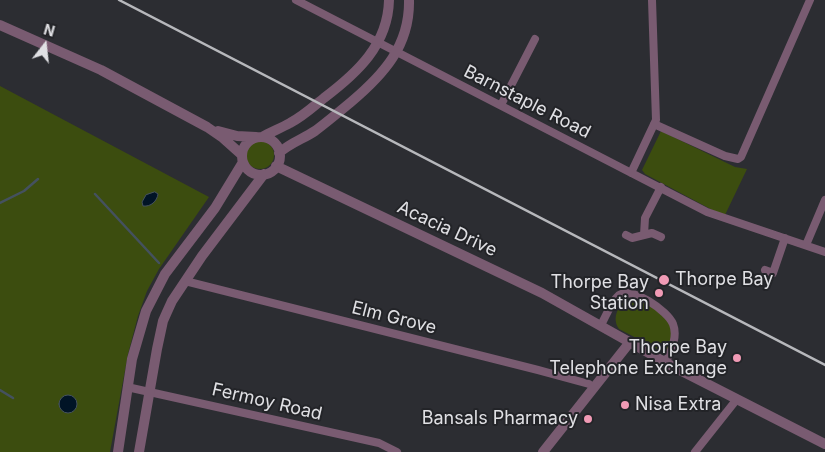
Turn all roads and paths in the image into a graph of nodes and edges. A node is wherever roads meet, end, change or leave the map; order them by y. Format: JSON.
{"nodes":[{"id":1,"x":296,"y":0,"type":"edge"},
{"id":2,"x":389,"y":0,"type":"edge"},
{"id":3,"x":409,"y":0,"type":"edge"},
{"id":4,"x":652,"y":0,"type":"edge"},
{"id":5,"x":810,"y":0,"type":"edge"},
{"id":6,"x":0,"y":25,"type":"edge"},
{"id":7,"x":535,"y":39,"type":"dead end"},
{"id":8,"x":379,"y":42,"type":"junction"},
{"id":9,"x":397,"y":52,"type":"junction"},
{"id":10,"x":500,"y":105,"type":"junction"},
{"id":11,"x":654,"y":124,"type":"junction"},
{"id":12,"x":208,"y":127,"type":"junction"},
{"id":13,"x":259,"y":137,"type":"junction"},
{"id":14,"x":279,"y":152,"type":"junction"},
{"id":15,"x":242,"y":158,"type":"junction"},
{"id":16,"x":276,"y":166,"type":"junction"},
{"id":17,"x":631,"y":173,"type":"junction"},
{"id":18,"x":264,"y":174,"type":"junction"},
{"id":19,"x":660,"y":187,"type":"junction"},
{"id":20,"x":825,"y":200,"type":"edge"},
{"id":21,"x":626,"y":235,"type":"dead end"},
{"id":22,"x":644,"y":235,"type":"junction"},
{"id":23,"x":662,"y":237,"type":"dead end"},
{"id":24,"x":785,"y":238,"type":"junction"},
{"id":25,"x":806,"y":245,"type":"junction"},
{"id":26,"x":825,"y":252,"type":"edge"},
{"id":27,"x":773,"y":273,"type":"dead end"},
{"id":28,"x":186,"y":281,"type":"junction"},
{"id":29,"x":601,"y":325,"type":"junction"},
{"id":30,"x":630,"y":342,"type":"junction"},
{"id":31,"x":666,"y":362,"type":"junction"},
{"id":32,"x":127,"y":387,"type":"junction"},
{"id":33,"x":594,"y":388,"type":"junction"},
{"id":34,"x":150,"y":391,"type":"junction"},
{"id":35,"x":737,"y":399,"type":"junction"},
{"id":36,"x":385,"y":444,"type":"junction"},
{"id":37,"x":825,"y":444,"type":"edge"},
{"id":38,"x":118,"y":452,"type":"edge"},
{"id":39,"x":139,"y":452,"type":"edge"},
{"id":40,"x":379,"y":452,"type":"edge"},
{"id":41,"x":397,"y":452,"type":"edge"},
{"id":42,"x":543,"y":452,"type":"edge"},
{"id":43,"x":695,"y":452,"type":"edge"}],
"edges":[{"from":1,"to":8,"type":"street","name":"Barnstaple Road"},
{"from":2,"to":8,"type":"street"},
{"from":3,"to":9,"type":"street"},
{"from":4,"to":11,"type":"street"},
{"from":5,"to":11,"type":"street"},
{"from":6,"to":12,"type":"street"},
{"from":7,"to":10,"type":"street"},
{"from":8,"to":9,"type":"street","name":"Barnstaple Road"},
{"from":8,"to":13,"type":"street"},
{"from":9,"to":10,"type":"street","name":"Barnstaple Road"},
{"from":9,"to":14,"type":"street"},
{"from":10,"to":17,"type":"street","name":"Barnstaple Road"},
{"from":11,"to":17,"type":"street"},
{"from":12,"to":13,"type":"street"},
{"from":12,"to":15,"type":"street"},
{"from":13,"to":14,"type":"street"},
{"from":13,"to":15,"type":"street"},
{"from":14,"to":16,"type":"street"},
{"from":15,"to":18,"type":"street"},
{"from":15,"to":32,"type":"street"},
{"from":16,"to":18,"type":"street"},
{"from":16,"to":29,"type":"street","name":"Acacia Drive"},
{"from":17,"to":19,"type":"street","name":"Barnstaple Road"},
{"from":18,"to":28,"type":"street"},
{"from":19,"to":22,"type":"street"},
{"from":19,"to":24,"type":"street","name":"Barnstaple Road"},
{"from":20,"to":25,"type":"street"},
{"from":21,"to":22,"type":"street"},
{"from":22,"to":23,"type":"street"},
{"from":24,"to":25,"type":"street","name":"Barnstaple Road"},
{"from":24,"to":27,"type":"street"},
{"from":25,"to":26,"type":"street","name":"Barnstaple Road"},
{"from":28,"to":33,"type":"street","name":"Elm Grove"},
{"from":28,"to":34,"type":"street"},
{"from":29,"to":30,"type":"street","name":"Acacia Drive"},
{"from":29,"to":31,"type":"street"},
{"from":30,"to":31,"type":"street","name":"Acacia Drive"},
{"from":30,"to":33,"type":"street"},
{"from":31,"to":35,"type":"street","name":"Acacia Drive"},
{"from":32,"to":34,"type":"street","name":"Fermoy Road"},
{"from":32,"to":38,"type":"street"},
{"from":33,"to":42,"type":"street"},
{"from":34,"to":36,"type":"street","name":"Fermoy Road"},
{"from":34,"to":39,"type":"street"},
{"from":35,"to":37,"type":"street","name":"Acacia Drive"},
{"from":35,"to":43,"type":"street"},
{"from":36,"to":40,"type":"street"},
{"from":36,"to":41,"type":"street","name":"Fermoy Road"}]}
